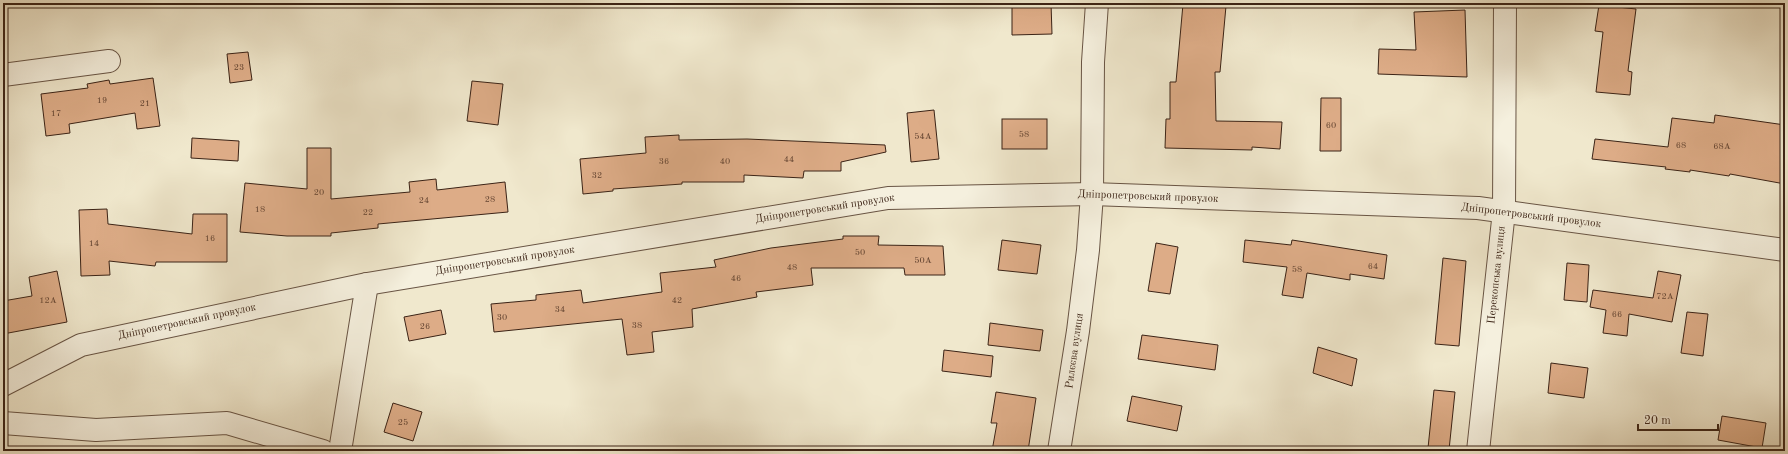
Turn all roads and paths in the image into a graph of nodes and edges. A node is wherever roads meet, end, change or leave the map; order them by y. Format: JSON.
{"nodes":[{"id":1,"x":1097,"y":3,"type":"edge"},
{"id":2,"x":1505,"y":3,"type":"edge"},
{"id":3,"x":109,"y":61,"type":"dead end"},
{"id":4,"x":3,"y":75,"type":"edge"},
{"id":5,"x":1092,"y":194,"type":"junction"},
{"id":6,"x":1504,"y":211,"type":"junction"},
{"id":7,"x":1785,"y":250,"type":"edge"},
{"id":8,"x":367,"y":284,"type":"junction"},
{"id":9,"x":3,"y":385,"type":"edge"},
{"id":10,"x":3,"y":423,"type":"edge"},
{"id":11,"x":323,"y":451,"type":"edge"},
{"id":12,"x":340,"y":451,"type":"edge"},
{"id":13,"x":1059,"y":451,"type":"edge"},
{"id":14,"x":1478,"y":451,"type":"edge"}],
"edges":[{"from":1,"to":5,"type":"street","name":"Рилєєва вулиця"},
{"from":2,"to":6,"type":"street","name":"Перекопська вулиця"},
{"from":3,"to":4,"type":"street"},
{"from":5,"to":6,"type":"street","name":"Дніпропетровський провулок"},
{"from":5,"to":8,"type":"street","name":"Дніпропетровський провулок"},
{"from":5,"to":13,"type":"street","name":"Рилєєва вулиця"},
{"from":6,"to":7,"type":"street","name":"Дніпропетровський провулок"},
{"from":6,"to":14,"type":"street","name":"Перекопська вулиця"},
{"from":8,"to":9,"type":"street","name":"Дніпропетровський провулок"},
{"from":8,"to":12,"type":"street"},
{"from":10,"to":11,"type":"street"}]}
